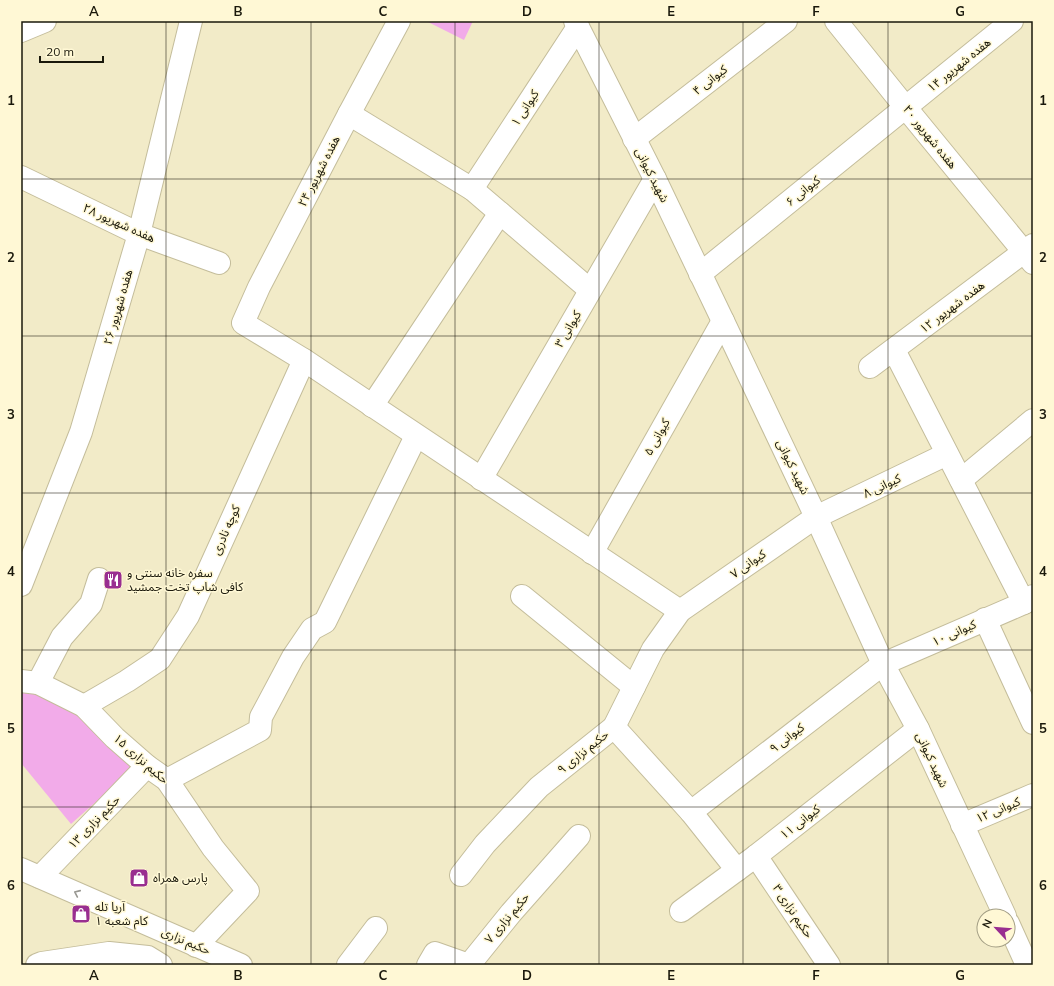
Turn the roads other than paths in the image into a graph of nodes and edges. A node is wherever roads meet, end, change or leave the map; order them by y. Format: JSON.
{"nodes":[{"id":1,"x":45,"y":21,"type":"edge"},
{"id":2,"x":191,"y":21,"type":"edge"},
{"id":3,"x":399,"y":21,"type":"edge"},
{"id":4,"x":786,"y":21,"type":"edge"},
{"id":5,"x":836,"y":21,"type":"edge"},
{"id":6,"x":1012,"y":21,"type":"edge"},
{"id":7,"x":577,"y":24,"type":"edge"},
{"id":8,"x":21,"y":31,"type":"edge"},
{"id":9,"x":906,"y":108,"type":"junction"},
{"id":10,"x":349,"y":114,"type":"junction"},
{"id":11,"x":634,"y":139,"type":"junction"},
{"id":12,"x":21,"y":177,"type":"edge"},
{"id":13,"x":655,"y":179,"type":"junction"},
{"id":14,"x":472,"y":189,"type":"junction"},
{"id":15,"x":500,"y":213,"type":"junction"},
{"id":16,"x":139,"y":234,"type":"junction"},
{"id":17,"x":1030,"y":253,"type":"edge"},
{"id":18,"x":219,"y":264,"type":"dead end"},
{"id":19,"x":700,"y":274,"type":"junction"},
{"id":20,"x":590,"y":290,"type":"junction"},
{"id":21,"x":722,"y":320,"type":"junction"},
{"id":22,"x":894,"y":350,"type":"junction"},
{"id":23,"x":304,"y":360,"type":"junction"},
{"id":24,"x":870,"y":367,"type":"dead end"},
{"id":25,"x":372,"y":406,"type":"junction"},
{"id":26,"x":1033,"y":420,"type":"edge"},
{"id":27,"x":416,"y":436,"type":"junction"},
{"id":28,"x":947,"y":454,"type":"junction"},
{"id":29,"x":481,"y":478,"type":"junction"},
{"id":30,"x":961,"y":480,"type":"junction"},
{"id":31,"x":816,"y":517,"type":"junction"},
{"id":32,"x":592,"y":553,"type":"junction"},
{"id":33,"x":99,"y":579,"type":"dead end"},
{"id":34,"x":21,"y":584,"type":"edge"},
{"id":35,"x":522,"y":596,"type":"dead end"},
{"id":36,"x":1028,"y":599,"type":"edge"},
{"id":37,"x":680,"y":611,"type":"junction"},
{"id":38,"x":985,"y":620,"type":"junction"},
{"id":39,"x":884,"y":664,"type":"junction"},
{"id":40,"x":30,"y":682,"type":"edge"},
{"id":41,"x":634,"y":687,"type":"junction"},
{"id":42,"x":84,"y":706,"type":"junction"},
{"id":43,"x":1033,"y":723,"type":"edge"},
{"id":44,"x":614,"y":727,"type":"junction"},
{"id":45,"x":918,"y":729,"type":"junction"},
{"id":46,"x":147,"y":766,"type":"junction"},
{"id":47,"x":167,"y":780,"type":"junction"},
{"id":48,"x":1033,"y":795,"type":"edge"},
{"id":49,"x":691,"y":812,"type":"junction"},
{"id":50,"x":962,"y":825,"type":"junction"},
{"id":51,"x":579,"y":836,"type":"dead end"},
{"id":52,"x":756,"y":856,"type":"junction"},
{"id":53,"x":737,"y":870,"type":"junction"},
{"id":54,"x":461,"y":875,"type":"dead end"},
{"id":55,"x":29,"y":876,"type":"edge"},
{"id":56,"x":1001,"y":908,"type":"edge"},
{"id":57,"x":681,"y":911,"type":"dead end"},
{"id":58,"x":376,"y":928,"type":"dead end"},
{"id":59,"x":168,"y":933,"type":"junction"},
{"id":60,"x":1016,"y":941,"type":"edge"},
{"id":61,"x":196,"y":946,"type":"junction"},
{"id":62,"x":154,"y":961,"type":"edge"},
{"id":63,"x":37,"y":965,"type":"edge"},
{"id":64,"x":241,"y":965,"type":"edge"},
{"id":65,"x":348,"y":965,"type":"edge"},
{"id":66,"x":428,"y":965,"type":"edge"},
{"id":67,"x":829,"y":965,"type":"edge"},
{"id":68,"x":1027,"y":965,"type":"edge"}],
"edges":[{"from":1,"to":8,"type":"street"},
{"from":2,"to":16,"type":"street","name":"هفده شهریور ۲۶"},
{"from":3,"to":10,"type":"street","name":"هفده شهریور ۲۴"},
{"from":4,"to":11,"type":"street","name":"کیوانی ۴"},
{"from":5,"to":9,"type":"street","name":"هفده شهریور ۲۰"},
{"from":6,"to":9,"type":"street","name":"هفده شهریور ۱۴"},
{"from":7,"to":11,"type":"street","name":"شهید کیوانی"},
{"from":7,"to":14,"type":"street","name":"کیوانی ۱"},
{"from":9,"to":17,"type":"street","name":"هفده شهریور ۲۰"},
{"from":9,"to":19,"type":"street","name":"کیوانی ۶"},
{"from":10,"to":14,"type":"street"},
{"from":10,"to":23,"type":"street","name":"هفده شهریور ۲۴"},
{"from":11,"to":13,"type":"street","name":"شهید کیوانی"},
{"from":12,"to":16,"type":"street","name":"هفده شهریور ۲۸"},
{"from":13,"to":19,"type":"street","name":"شهید کیوانی"},
{"from":13,"to":20,"type":"street","name":"کیوانی ۳"},
{"from":14,"to":15,"type":"street"},
{"from":15,"to":20,"type":"street"},
{"from":15,"to":25,"type":"street"},
{"from":16,"to":18,"type":"street","name":"هفده شهریور ۲۸"},
{"from":16,"to":34,"type":"street","name":"هفده شهریور ۲۶"},
{"from":17,"to":22,"type":"street","name":"هفده شهریور ۱۲"},
{"from":19,"to":21,"type":"street","name":"شهید کیوانی"},
{"from":20,"to":29,"type":"street","name":"کیوانی ۳"},
{"from":21,"to":31,"type":"street","name":"شهید کیوانی"},
{"from":21,"to":32,"type":"street","name":"کیوانی ۵"},
{"from":22,"to":24,"type":"street","name":"هفده شهریور ۱۲"},
{"from":22,"to":28,"type":"street"},
{"from":23,"to":25,"type":"street"},
{"from":23,"to":42,"type":"street","name":"کوچه نادری"},
{"from":25,"to":27,"type":"street"},
{"from":26,"to":30,"type":"street"},
{"from":27,"to":29,"type":"street"},
{"from":27,"to":47,"type":"street"},
{"from":28,"to":30,"type":"street"},
{"from":28,"to":31,"type":"street","name":"کیوانی ۸"},
{"from":29,"to":32,"type":"street"},
{"from":30,"to":36,"type":"street"},
{"from":31,"to":37,"type":"street","name":"کیوانی ۷"},
{"from":31,"to":39,"type":"street","name":"شهید کیوانی"},
{"from":32,"to":37,"type":"street"},
{"from":33,"to":40,"type":"street"},
{"from":35,"to":41,"type":"street"},
{"from":36,"to":38,"type":"street","name":"کیوانی ۱۰"},
{"from":37,"to":41,"type":"street","name":"حکیم نزاری ۹"},
{"from":38,"to":39,"type":"street","name":"کیوانی ۱۰"},
{"from":38,"to":43,"type":"street"},
{"from":39,"to":45,"type":"street","name":"شهید کیوانی"},
{"from":39,"to":49,"type":"street","name":"کیوانی ۹"},
{"from":40,"to":42,"type":"street","name":"حکیم نزاری ۱۵"},
{"from":41,"to":44,"type":"street","name":"حکیم نزاری ۹"},
{"from":42,"to":46,"type":"street","name":"حکیم نزاری ۱۵"},
{"from":44,"to":49,"type":"street"},
{"from":44,"to":54,"type":"street","name":"حکیم نزاری ۹"},
{"from":45,"to":50,"type":"street","name":"شهید کیوانی"},
{"from":45,"to":52,"type":"street","name":"کیوانی ۱۱"},
{"from":46,"to":47,"type":"street","name":"حکیم نزاری ۱۵"},
{"from":46,"to":55,"type":"street","name":"حکیم نزاری ۱۳"},
{"from":47,"to":61,"type":"street","name":"حکیم نزاری ۱۵"},
{"from":48,"to":50,"type":"street","name":"کیوانی ۱۲"},
{"from":49,"to":53,"type":"street"},
{"from":50,"to":56,"type":"street","name":"شهید کیوانی"},
{"from":51,"to":66,"type":"street","name":"حکیم نزاری ۷"},
{"from":52,"to":53,"type":"street","name":"کیوانی ۱۱"},
{"from":52,"to":67,"type":"street","name":"حکیم نزاری ۳"},
{"from":53,"to":57,"type":"street","name":"کیوانی ۱۱"},
{"from":59,"to":55,"type":"street","name":"حکیم نزاری","one_way":true},
{"from":58,"to":65,"type":"street"},
{"from":59,"to":61,"type":"street","name":"حکیم نزاری"},
{"from":59,"to":62,"type":"street"},
{"from":60,"to":68,"type":"street"},
{"from":61,"to":64,"type":"street","name":"حکیم نزاری"},
{"from":62,"to":63,"type":"street"}]}
